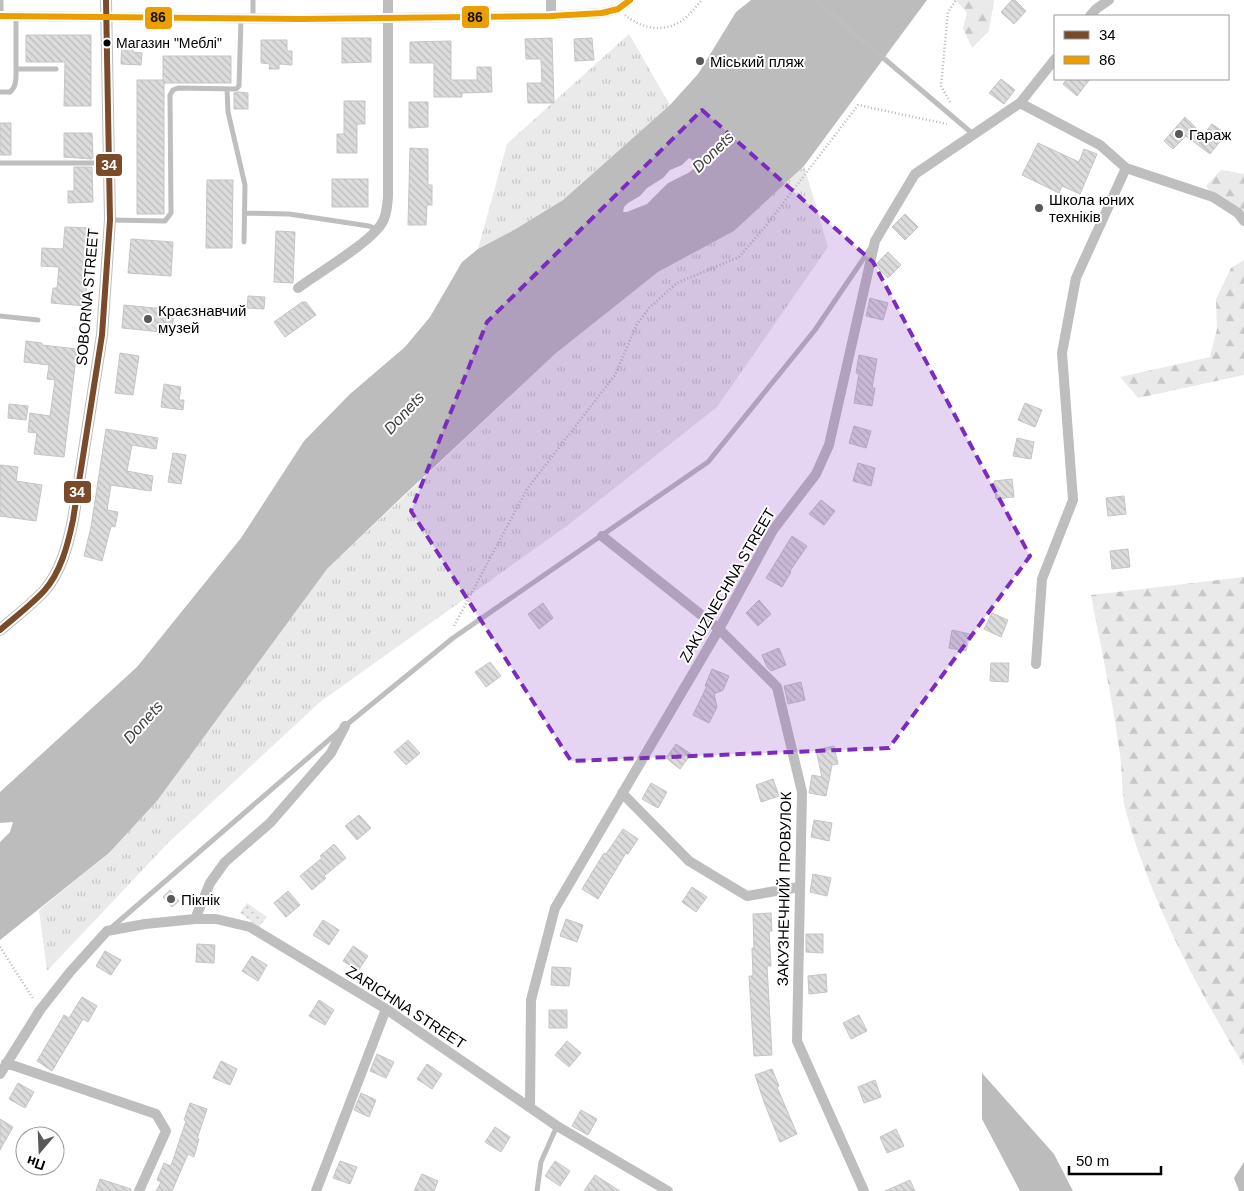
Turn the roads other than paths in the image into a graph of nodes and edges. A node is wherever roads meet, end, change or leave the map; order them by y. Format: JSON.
{"nodes":[{"id":1,"x":1,"y":0,"type":"edge"},
{"id":2,"x":106,"y":0,"type":"edge"},
{"id":3,"x":253,"y":0,"type":"edge"},
{"id":4,"x":388,"y":0,"type":"edge"},
{"id":5,"x":552,"y":0,"type":"edge"},
{"id":6,"x":630,"y":0,"type":"edge"},
{"id":7,"x":815,"y":0,"type":"edge"},
{"id":8,"x":1108,"y":0,"type":"edge"},
{"id":9,"x":1091,"y":15,"type":"edge"},
{"id":10,"x":0,"y":16,"type":"edge"},
{"id":11,"x":16,"y":16,"type":"junction"},
{"id":12,"x":551,"y":16,"type":"junction"},
{"id":13,"x":105,"y":17,"type":"junction"},
{"id":14,"x":241,"y":18,"type":"junction"},
{"id":15,"x":253,"y":18,"type":"junction"},
{"id":16,"x":388,"y":18,"type":"junction"},
{"id":17,"x":1054,"y":60,"type":"edge"},
{"id":18,"x":16,"y":69,"type":"junction"},
{"id":19,"x":56,"y":69,"type":"dead end"},
{"id":20,"x":227,"y":89,"type":"junction"},
{"id":21,"x":0,"y":92,"type":"edge"},
{"id":22,"x":1020,"y":103,"type":"junction"},
{"id":23,"x":973,"y":134,"type":"junction"},
{"id":24,"x":0,"y":163,"type":"edge"},
{"id":25,"x":109,"y":163,"type":"junction"},
{"id":26,"x":1126,"y":168,"type":"junction"},
{"id":27,"x":245,"y":213,"type":"junction"},
{"id":28,"x":110,"y":220,"type":"junction"},
{"id":29,"x":1244,"y":220,"type":"edge"},
{"id":30,"x":377,"y":230,"type":"junction"},
{"id":31,"x":875,"y":241,"type":"junction"},
{"id":32,"x":244,"y":242,"type":"dead end"},
{"id":33,"x":298,"y":288,"type":"dead end"},
{"id":34,"x":0,"y":316,"type":"edge"},
{"id":35,"x":38,"y":320,"type":"dead end"},
{"id":36,"x":602,"y":536,"type":"junction"},
{"id":37,"x":719,"y":629,"type":"junction"},
{"id":38,"x":0,"y":630,"type":"edge"},
{"id":39,"x":1036,"y":664,"type":"dead end"},
{"id":40,"x":345,"y":726,"type":"junction"},
{"id":41,"x":622,"y":793,"type":"junction"},
{"id":42,"x":799,"y":887,"type":"junction"},
{"id":43,"x":195,"y":919,"type":"junction"},
{"id":44,"x":106,"y":931,"type":"junction"},
{"id":45,"x":386,"y":1009,"type":"junction"},
{"id":46,"x":6,"y":1063,"type":"junction"},
{"id":47,"x":0,"y":1074,"type":"edge"},
{"id":48,"x":530,"y":1107,"type":"junction"},
{"id":49,"x":558,"y":1126,"type":"junction"},
{"id":50,"x":139,"y":1191,"type":"edge"},
{"id":51,"x":316,"y":1191,"type":"edge"},
{"id":52,"x":537,"y":1191,"type":"edge"},
{"id":53,"x":668,"y":1191,"type":"edge"},
{"id":54,"x":864,"y":1191,"type":"edge"}],
"edges":[{"from":1,"to":10,"type":"lane"},
{"from":2,"to":13,"type":"street","name":"SOBORNA STREET"},
{"from":3,"to":15,"type":"lane"},
{"from":4,"to":16,"type":"street"},
{"from":5,"to":12,"type":"street"},
{"from":6,"to":12,"type":"street"},
{"from":7,"to":23,"type":"lane"},
{"from":8,"to":9,"type":"street"},
{"from":10,"to":11,"type":"street"},
{"from":11,"to":13,"type":"street"},
{"from":11,"to":18,"type":"lane"},
{"from":12,"to":16,"type":"street"},
{"from":13,"to":14,"type":"street"},
{"from":13,"to":25,"type":"street","name":"SOBORNA STREET"},
{"from":14,"to":15,"type":"street"},
{"from":14,"to":20,"type":"lane"},
{"from":15,"to":16,"type":"street"},
{"from":16,"to":30,"type":"street"},
{"from":17,"to":22,"type":"street","name":"ZAKUZNECHNA STREET"},
{"from":18,"to":19,"type":"lane"},
{"from":18,"to":21,"type":"lane"},
{"from":20,"to":27,"type":"lane"},
{"from":20,"to":28,"type":"lane"},
{"from":22,"to":23,"type":"street","name":"ZAKUZNECHNA STREET"},
{"from":22,"to":26,"type":"street"},
{"from":23,"to":31,"type":"street","name":"ZAKUZNECHNA STREET"},
{"from":24,"to":25,"type":"lane"},
{"from":25,"to":28,"type":"street","name":"SOBORNA STREET"},
{"from":26,"to":29,"type":"street"},
{"from":26,"to":39,"type":"street"},
{"from":27,"to":30,"type":"lane"},
{"from":27,"to":32,"type":"lane"},
{"from":28,"to":38,"type":"street","name":"SOBORNA STREET"},
{"from":30,"to":33,"type":"street"},
{"from":31,"to":36,"type":"lane"},
{"from":31,"to":37,"type":"street","name":"ZAKUZNECHNA STREET"},
{"from":34,"to":35,"type":"lane"},
{"from":36,"to":37,"type":"street","name":"ЗАКУЗНЕЧНИЙ ПРОВУЛОК"},
{"from":36,"to":40,"type":"lane"},
{"from":37,"to":41,"type":"street","name":"ZAKUZNECHNA STREET"},
{"from":37,"to":42,"type":"street","name":"ЗАКУЗНЕЧНИЙ ПРОВУЛОК"},
{"from":40,"to":43,"type":"street"},
{"from":40,"to":44,"type":"lane"},
{"from":41,"to":42,"type":"street"},
{"from":41,"to":48,"type":"street","name":"ZAKUZNECHNA STREET"},
{"from":42,"to":54,"type":"street","name":"ЗАКУЗНЕЧНИЙ ПРОВУЛОК"},
{"from":43,"to":44,"type":"street","name":"ZARICHNA STREET"},
{"from":43,"to":45,"type":"street","name":"ZARICHNA STREET"},
{"from":44,"to":46,"type":"street"},
{"from":45,"to":48,"type":"street","name":"ZARICHNA STREET"},
{"from":45,"to":51,"type":"street"},
{"from":46,"to":47,"type":"street"},
{"from":46,"to":50,"type":"street"},
{"from":48,"to":49,"type":"street","name":"ZARICHNA STREET"},
{"from":49,"to":52,"type":"lane"},
{"from":49,"to":53,"type":"street","name":"ZARICHNA STREET"}]}
